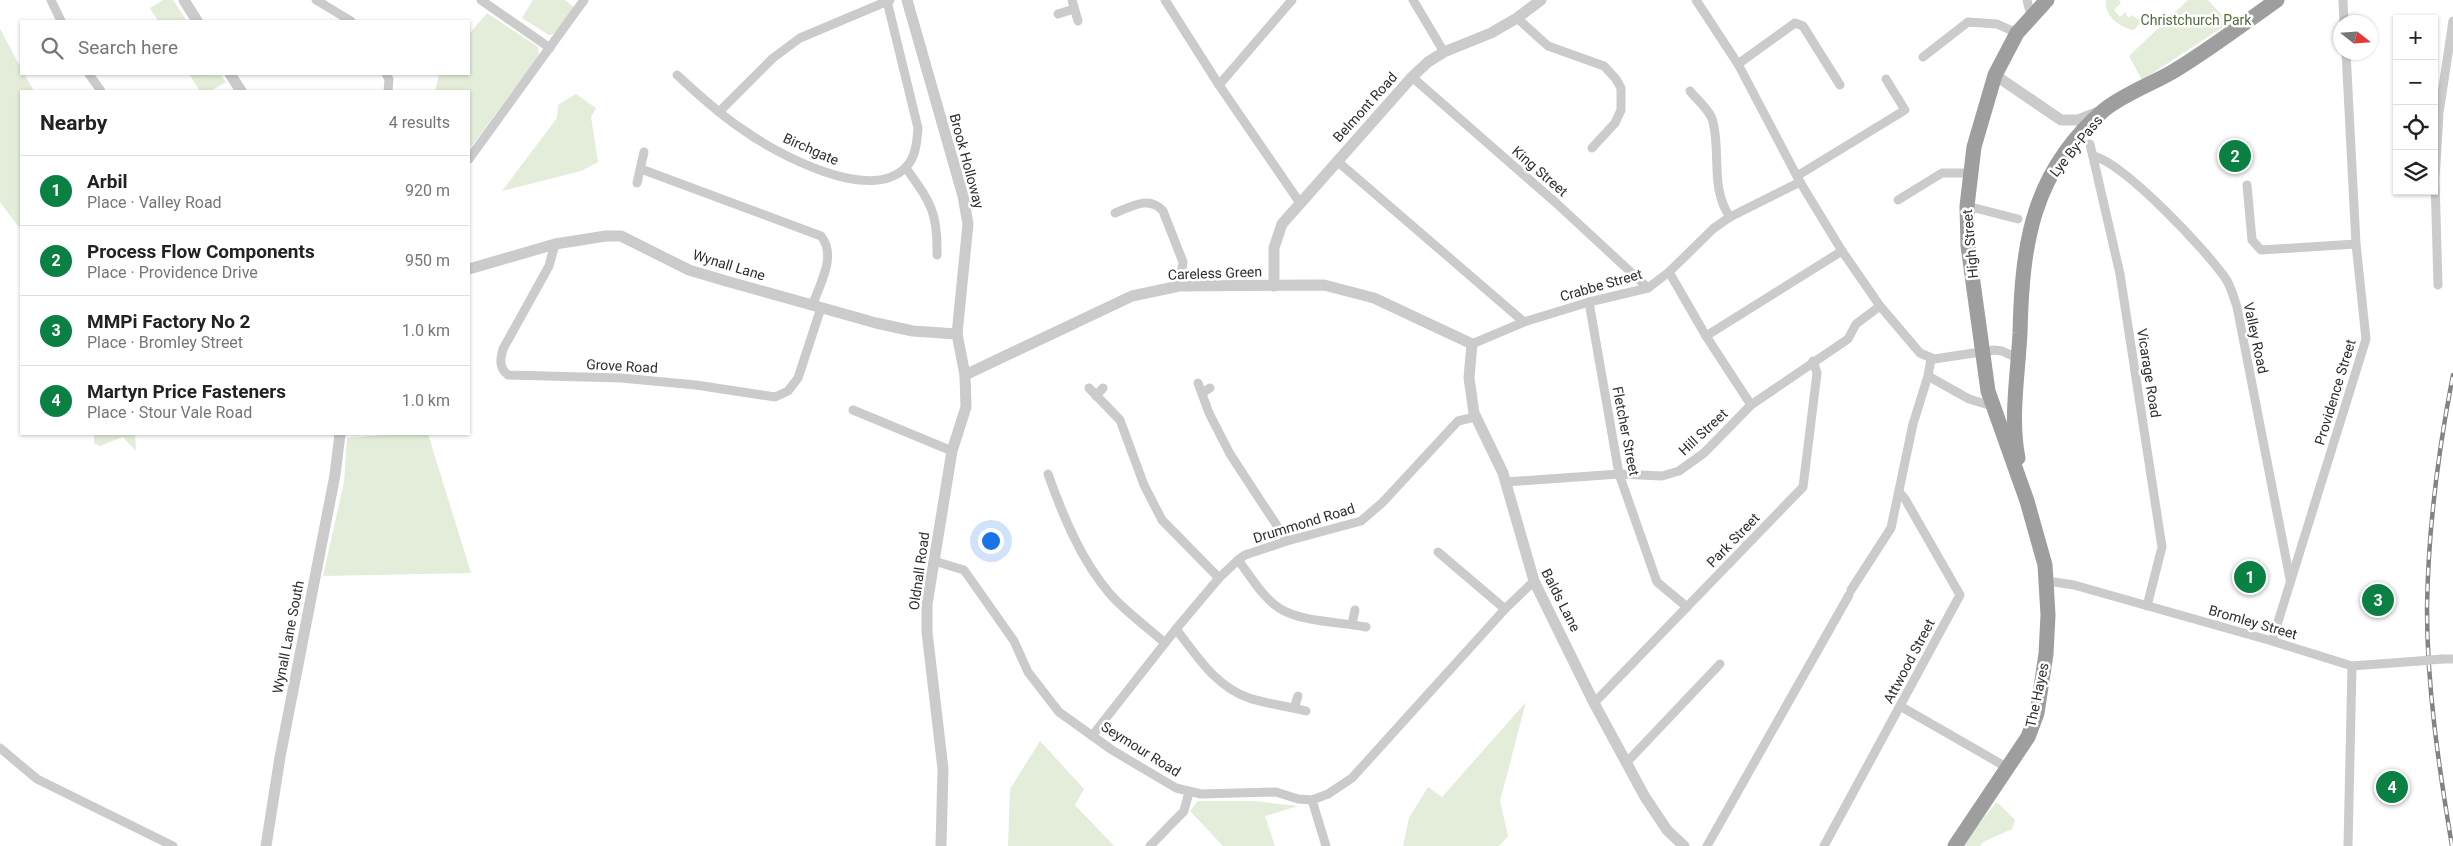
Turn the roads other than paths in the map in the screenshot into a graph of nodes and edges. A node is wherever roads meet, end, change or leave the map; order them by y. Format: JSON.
{"nodes":[{"id":1,"x":51,"y":0,"type":"edge"},
{"id":2,"x":184,"y":0,"type":"edge"},
{"id":3,"x":316,"y":0,"type":"edge"},
{"id":4,"x":481,"y":0,"type":"edge"},
{"id":5,"x":584,"y":0,"type":"edge"},
{"id":6,"x":888,"y":0,"type":"edge"},
{"id":7,"x":907,"y":0,"type":"edge"},
{"id":8,"x":1165,"y":0,"type":"edge"},
{"id":9,"x":1292,"y":0,"type":"edge"},
{"id":10,"x":1413,"y":0,"type":"edge"},
{"id":11,"x":1541,"y":0,"type":"edge"},
{"id":12,"x":1696,"y":0,"type":"edge"},
{"id":13,"x":2027,"y":0,"type":"edge"},
{"id":14,"x":2047,"y":0,"type":"edge"},
{"id":15,"x":2277,"y":0,"type":"edge"},
{"id":16,"x":2344,"y":1,"type":"edge"},
{"id":17,"x":1073,"y":4,"type":"edge"},
{"id":18,"x":1058,"y":14,"type":"dead end"},
{"id":19,"x":2344,"y":15,"type":"edge"},
{"id":20,"x":2031,"y":16,"type":"junction"},
{"id":21,"x":1517,"y":18,"type":"junction"},
{"id":22,"x":61,"y":20,"type":"edge"},
{"id":23,"x":196,"y":20,"type":"edge"},
{"id":24,"x":349,"y":20,"type":"edge"},
{"id":25,"x":1078,"y":21,"type":"dead end"},
{"id":26,"x":2453,"y":21,"type":"edge"},
{"id":27,"x":2017,"y":33,"type":"junction"},
{"id":28,"x":550,"y":48,"type":"junction"},
{"id":29,"x":1444,"y":52,"type":"junction"},
{"id":30,"x":1923,"y":57,"type":"dead end"},
{"id":31,"x":2346,"y":60,"type":"edge"},
{"id":32,"x":1738,"y":64,"type":"junction"},
{"id":33,"x":90,"y":75,"type":"edge"},
{"id":34,"x":231,"y":75,"type":"edge"},
{"id":35,"x":387,"y":75,"type":"edge"},
{"id":36,"x":677,"y":75,"type":"dead end"},
{"id":37,"x":1995,"y":75,"type":"junction"},
{"id":38,"x":1412,"y":77,"type":"junction"},
{"id":39,"x":1886,"y":79,"type":"dead end"},
{"id":40,"x":1219,"y":85,"type":"junction"},
{"id":41,"x":1840,"y":85,"type":"dead end"},
{"id":42,"x":100,"y":90,"type":"edge"},
{"id":43,"x":240,"y":90,"type":"edge"},
{"id":44,"x":388,"y":90,"type":"edge"},
{"id":45,"x":1690,"y":91,"type":"dead end"},
{"id":46,"x":2106,"y":109,"type":"junction"},
{"id":47,"x":719,"y":112,"type":"junction"},
{"id":48,"x":2090,"y":144,"type":"dead end"},
{"id":49,"x":1592,"y":148,"type":"dead end"},
{"id":50,"x":644,"y":152,"type":"dead end"},
{"id":51,"x":2094,"y":156,"type":"junction"},
{"id":52,"x":470,"y":158,"type":"edge"},
{"id":53,"x":1337,"y":161,"type":"junction"},
{"id":54,"x":906,"y":168,"type":"junction"},
{"id":55,"x":641,"y":169,"type":"junction"},
{"id":56,"x":1970,"y":172,"type":"junction"},
{"id":57,"x":1798,"y":179,"type":"junction"},
{"id":58,"x":638,"y":183,"type":"dead end"},
{"id":59,"x":2247,"y":185,"type":"dead end"},
{"id":60,"x":1898,"y":200,"type":"dead end"},
{"id":61,"x":1300,"y":203,"type":"junction"},
{"id":62,"x":1967,"y":206,"type":"junction"},
{"id":63,"x":1115,"y":213,"type":"dead end"},
{"id":64,"x":1730,"y":217,"type":"junction"},
{"id":65,"x":2018,"y":219,"type":"dead end"},
{"id":66,"x":555,"y":244,"type":"junction"},
{"id":67,"x":2356,"y":244,"type":"junction"},
{"id":68,"x":1842,"y":251,"type":"junction"},
{"id":69,"x":937,"y":254,"type":"dead end"},
{"id":70,"x":470,"y":269,"type":"edge"},
{"id":71,"x":1670,"y":272,"type":"junction"},
{"id":72,"x":2438,"y":285,"type":"dead end"},
{"id":73,"x":1179,"y":286,"type":"junction"},
{"id":74,"x":1274,"y":286,"type":"junction"},
{"id":75,"x":1648,"y":288,"type":"junction"},
{"id":76,"x":1589,"y":302,"type":"junction"},
{"id":77,"x":817,"y":306,"type":"junction"},
{"id":78,"x":1880,"y":306,"type":"junction"},
{"id":79,"x":1524,"y":322,"type":"junction"},
{"id":80,"x":956,"y":334,"type":"junction"},
{"id":81,"x":1706,"y":336,"type":"junction"},
{"id":82,"x":1472,"y":344,"type":"junction"},
{"id":83,"x":1982,"y":352,"type":"junction"},
{"id":84,"x":1931,"y":359,"type":"junction"},
{"id":85,"x":2019,"y":359,"type":"junction"},
{"id":86,"x":1813,"y":361,"type":"junction"},
{"id":87,"x":965,"y":375,"type":"junction"},
{"id":88,"x":1928,"y":376,"type":"junction"},
{"id":89,"x":1198,"y":383,"type":"dead end"},
{"id":90,"x":1089,"y":388,"type":"dead end"},
{"id":91,"x":1103,"y":388,"type":"dead end"},
{"id":92,"x":1210,"y":388,"type":"dead end"},
{"id":93,"x":1202,"y":393,"type":"junction"},
{"id":94,"x":1096,"y":396,"type":"junction"},
{"id":95,"x":1751,"y":405,"type":"junction"},
{"id":96,"x":1992,"y":406,"type":"junction"},
{"id":97,"x":2016,"y":412,"type":"junction"},
{"id":98,"x":858,"y":414,"type":"dead end"},
{"id":99,"x":1475,"y":417,"type":"junction"},
{"id":100,"x":340,"y":435,"type":"edge"},
{"id":101,"x":952,"y":452,"type":"junction"},
{"id":102,"x":1048,"y":474,"type":"dead end"},
{"id":103,"x":1619,"y":474,"type":"junction"},
{"id":104,"x":1505,"y":482,"type":"junction"},
{"id":105,"x":1898,"y":492,"type":"junction"},
{"id":106,"x":2027,"y":501,"type":"junction"},
{"id":107,"x":1287,"y":541,"type":"junction"},
{"id":108,"x":1438,"y":552,"type":"dead end"},
{"id":109,"x":1238,"y":560,"type":"junction"},
{"id":110,"x":934,"y":561,"type":"junction"},
{"id":111,"x":1219,"y":578,"type":"junction"},
{"id":112,"x":1534,"y":581,"type":"junction"},
{"id":113,"x":2047,"y":581,"type":"junction"},
{"id":114,"x":2290,"y":582,"type":"junction"},
{"id":115,"x":2147,"y":606,"type":"junction"},
{"id":116,"x":1687,"y":607,"type":"junction"},
{"id":117,"x":1505,"y":609,"type":"junction"},
{"id":118,"x":1355,"y":610,"type":"dead end"},
{"id":119,"x":1352,"y":624,"type":"junction"},
{"id":120,"x":1366,"y":627,"type":"dead end"},
{"id":121,"x":1176,"y":629,"type":"junction"},
{"id":122,"x":2272,"y":641,"type":"junction"},
{"id":123,"x":1165,"y":644,"type":"junction"},
{"id":124,"x":2453,"y":659,"type":"edge"},
{"id":125,"x":1720,"y":664,"type":"dead end"},
{"id":126,"x":2352,"y":666,"type":"junction"},
{"id":127,"x":1298,"y":696,"type":"dead end"},
{"id":128,"x":1594,"y":703,"type":"junction"},
{"id":129,"x":1900,"y":706,"type":"junction"},
{"id":130,"x":1294,"y":708,"type":"junction"},
{"id":131,"x":1306,"y":711,"type":"dead end"},
{"id":132,"x":1092,"y":736,"type":"junction"},
{"id":133,"x":0,"y":748,"type":"edge"},
{"id":134,"x":1626,"y":763,"type":"junction"},
{"id":135,"x":2008,"y":768,"type":"junction"},
{"id":136,"x":1190,"y":792,"type":"junction"},
{"id":137,"x":1312,"y":800,"type":"junction"},
{"id":138,"x":173,"y":846,"type":"edge"},
{"id":139,"x":266,"y":846,"type":"edge"},
{"id":140,"x":941,"y":846,"type":"edge"},
{"id":141,"x":1150,"y":846,"type":"edge"},
{"id":142,"x":1326,"y":846,"type":"edge"},
{"id":143,"x":1684,"y":846,"type":"edge"},
{"id":144,"x":1707,"y":846,"type":"edge"},
{"id":145,"x":1824,"y":846,"type":"edge"},
{"id":146,"x":1955,"y":846,"type":"edge"},
{"id":147,"x":2348,"y":846,"type":"edge"}],
"edges":[{"from":1,"to":22,"type":"street"},
{"from":2,"to":23,"type":"street"},
{"from":3,"to":24,"type":"street"},
{"from":4,"to":28,"type":"street"},
{"from":5,"to":28,"type":"street"},
{"from":6,"to":47,"type":"street"},
{"from":6,"to":54,"type":"street"},
{"from":7,"to":80,"type":"street","name":"Brook Holloway"},
{"from":8,"to":40,"type":"street"},
{"from":9,"to":40,"type":"street"},
{"from":10,"to":29,"type":"street"},
{"from":11,"to":21,"type":"street","name":"Belmont Road"},
{"from":12,"to":32,"type":"street"},
{"from":13,"to":20,"type":"street"},
{"from":14,"to":20,"type":"highway","name":"High Street"},
{"from":15,"to":46,"type":"highway","name":"Lye By-Pass"},
{"from":16,"to":19,"type":"street"},
{"from":17,"to":18,"type":"street"},
{"from":17,"to":25,"type":"street"},
{"from":20,"to":27,"type":"highway","name":"High Street"},
{"from":21,"to":29,"type":"street","name":"Belmont Road"},
{"from":21,"to":49,"type":"street"},
{"from":26,"to":72,"type":"street"},
{"from":27,"to":30,"type":"street"},
{"from":27,"to":37,"type":"highway","name":"High Street"},
{"from":28,"to":52,"type":"street"},
{"from":29,"to":38,"type":"street","name":"Belmont Road"},
{"from":31,"to":67,"type":"street","name":"Providence Street"},
{"from":32,"to":41,"type":"street"},
{"from":32,"to":57,"type":"street"},
{"from":33,"to":42,"type":"street"},
{"from":34,"to":43,"type":"street"},
{"from":35,"to":44,"type":"street"},
{"from":36,"to":47,"type":"street","name":"Birchgate"},
{"from":37,"to":46,"type":"street"},
{"from":37,"to":56,"type":"highway","name":"High Street"},
{"from":38,"to":53,"type":"street","name":"Belmont Road"},
{"from":38,"to":75,"type":"street","name":"King Street"},
{"from":39,"to":57,"type":"street","name":"Crabbe Street"},
{"from":40,"to":61,"type":"street"},
{"from":45,"to":64,"type":"street"},
{"from":46,"to":85,"type":"highway","name":"Lye By-Pass"},
{"from":47,"to":54,"type":"street","name":"Birchgate"},
{"from":48,"to":51,"type":"street","name":"Vicarage Road"},
{"from":50,"to":55,"type":"street"},
{"from":51,"to":114,"type":"street","name":"Valley Road"},
{"from":51,"to":115,"type":"street","name":"Vicarage Road"},
{"from":53,"to":61,"type":"street","name":"Belmont Road"},
{"from":53,"to":79,"type":"street"},
{"from":54,"to":69,"type":"street"},
{"from":55,"to":58,"type":"street"},
{"from":55,"to":77,"type":"street"},
{"from":56,"to":60,"type":"street"},
{"from":56,"to":62,"type":"highway","name":"High Street"},
{"from":57,"to":64,"type":"street","name":"Crabbe Street"},
{"from":57,"to":68,"type":"street"},
{"from":59,"to":67,"type":"street"},
{"from":61,"to":74,"type":"street","name":"Belmont Road"},
{"from":62,"to":65,"type":"street"},
{"from":62,"to":83,"type":"highway","name":"High Street"},
{"from":63,"to":73,"type":"street"},
{"from":64,"to":71,"type":"street","name":"Crabbe Street"},
{"from":66,"to":70,"type":"street","name":"Wynall Lane"},
{"from":66,"to":77,"type":"street","name":"Wynall Lane"},
{"from":66,"to":77,"type":"street","name":"Grove Road"},
{"from":67,"to":114,"type":"street","name":"Providence Street"},
{"from":68,"to":78,"type":"street"},
{"from":68,"to":81,"type":"street"},
{"from":71,"to":75,"type":"street","name":"Crabbe Street"},
{"from":71,"to":81,"type":"street"},
{"from":73,"to":74,"type":"street","name":"Careless Green"},
{"from":73,"to":87,"type":"street","name":"Careless Green"},
{"from":74,"to":82,"type":"street","name":"Careless Green"},
{"from":75,"to":76,"type":"street","name":"Crabbe Street"},
{"from":76,"to":79,"type":"street","name":"Crabbe Street"},
{"from":76,"to":103,"type":"street","name":"Fletcher Street"},
{"from":77,"to":80,"type":"street","name":"Wynall Lane"},
{"from":78,"to":84,"type":"street"},
{"from":78,"to":86,"type":"street","name":"Hill Street"},
{"from":79,"to":82,"type":"street","name":"Crabbe Street"},
{"from":80,"to":87,"type":"street","name":"Oldnall Road"},
{"from":81,"to":95,"type":"street"},
{"from":82,"to":99,"type":"street","name":"Balds Lane"},
{"from":83,"to":84,"type":"street"},
{"from":83,"to":85,"type":"street"},
{"from":83,"to":96,"type":"highway","name":"High Street"},
{"from":84,"to":88,"type":"street"},
{"from":85,"to":97,"type":"highway","name":"Lye By-Pass"},
{"from":86,"to":95,"type":"street","name":"Hill Street"},
{"from":86,"to":116,"type":"street","name":"Park Street"},
{"from":87,"to":101,"type":"street","name":"Oldnall Road"},
{"from":88,"to":96,"type":"street"},
{"from":88,"to":105,"type":"street"},
{"from":89,"to":93,"type":"street"},
{"from":90,"to":94,"type":"street"},
{"from":91,"to":94,"type":"street"},
{"from":92,"to":93,"type":"street"},
{"from":93,"to":107,"type":"street"},
{"from":94,"to":111,"type":"street"},
{"from":95,"to":103,"type":"street","name":"Hill Street"},
{"from":96,"to":97,"type":"highway"},
{"from":96,"to":106,"type":"highway","name":"High Street"},
{"from":97,"to":106,"type":"highway","name":"Lye By-Pass"},
{"from":98,"to":101,"type":"street"},
{"from":99,"to":104,"type":"street","name":"Balds Lane"},
{"from":99,"to":107,"type":"street","name":"Drummond Road"},
{"from":100,"to":139,"type":"street","name":"Wynall Lane South"},
{"from":101,"to":110,"type":"street","name":"Oldnall Road"},
{"from":102,"to":123,"type":"street"},
{"from":103,"to":104,"type":"street","name":"Hill Street"},
{"from":103,"to":116,"type":"street","name":"Fletcher Street"},
{"from":104,"to":112,"type":"street","name":"Balds Lane"},
{"from":105,"to":129,"type":"street","name":"Attwood Street"},
{"from":105,"to":144,"type":"street"},
{"from":106,"to":113,"type":"highway","name":"The Hayes"},
{"from":107,"to":109,"type":"street","name":"Drummond Road"},
{"from":108,"to":117,"type":"street"},
{"from":109,"to":111,"type":"street","name":"Drummond Road"},
{"from":109,"to":119,"type":"street"},
{"from":110,"to":132,"type":"street","name":"Seymour Road"},
{"from":110,"to":140,"type":"street","name":"Oldnall Road"},
{"from":111,"to":121,"type":"street","name":"Drummond Road"},
{"from":112,"to":117,"type":"street"},
{"from":112,"to":128,"type":"street","name":"Balds Lane"},
{"from":113,"to":115,"type":"street","name":"Bromley Street"},
{"from":113,"to":135,"type":"highway","name":"The Hayes"},
{"from":114,"to":122,"type":"street","name":"Providence Street"},
{"from":115,"to":122,"type":"street","name":"Bromley Street"},
{"from":116,"to":128,"type":"street","name":"Park Street"},
{"from":117,"to":137,"type":"street"},
{"from":118,"to":119,"type":"street"},
{"from":119,"to":120,"type":"street"},
{"from":121,"to":123,"type":"street","name":"Drummond Road"},
{"from":121,"to":130,"type":"street"},
{"from":122,"to":126,"type":"street","name":"Bromley Street"},
{"from":123,"to":132,"type":"street","name":"Drummond Road"},
{"from":124,"to":126,"type":"street","name":"Bromley Street","bridge":true},
{"from":125,"to":134,"type":"street"},
{"from":126,"to":147,"type":"street"},
{"from":127,"to":130,"type":"street"},
{"from":128,"to":134,"type":"street","name":"Balds Lane"},
{"from":129,"to":135,"type":"street"},
{"from":129,"to":145,"type":"street","name":"Attwood Street"},
{"from":130,"to":131,"type":"street"},
{"from":132,"to":136,"type":"street","name":"Seymour Road"},
{"from":133,"to":138,"type":"street"},
{"from":134,"to":143,"type":"street","name":"Balds Lane"},
{"from":135,"to":146,"type":"highway","name":"The Hayes"},
{"from":136,"to":137,"type":"street","name":"Seymour Road"},
{"from":136,"to":141,"type":"street"},
{"from":137,"to":142,"type":"street"}]}
